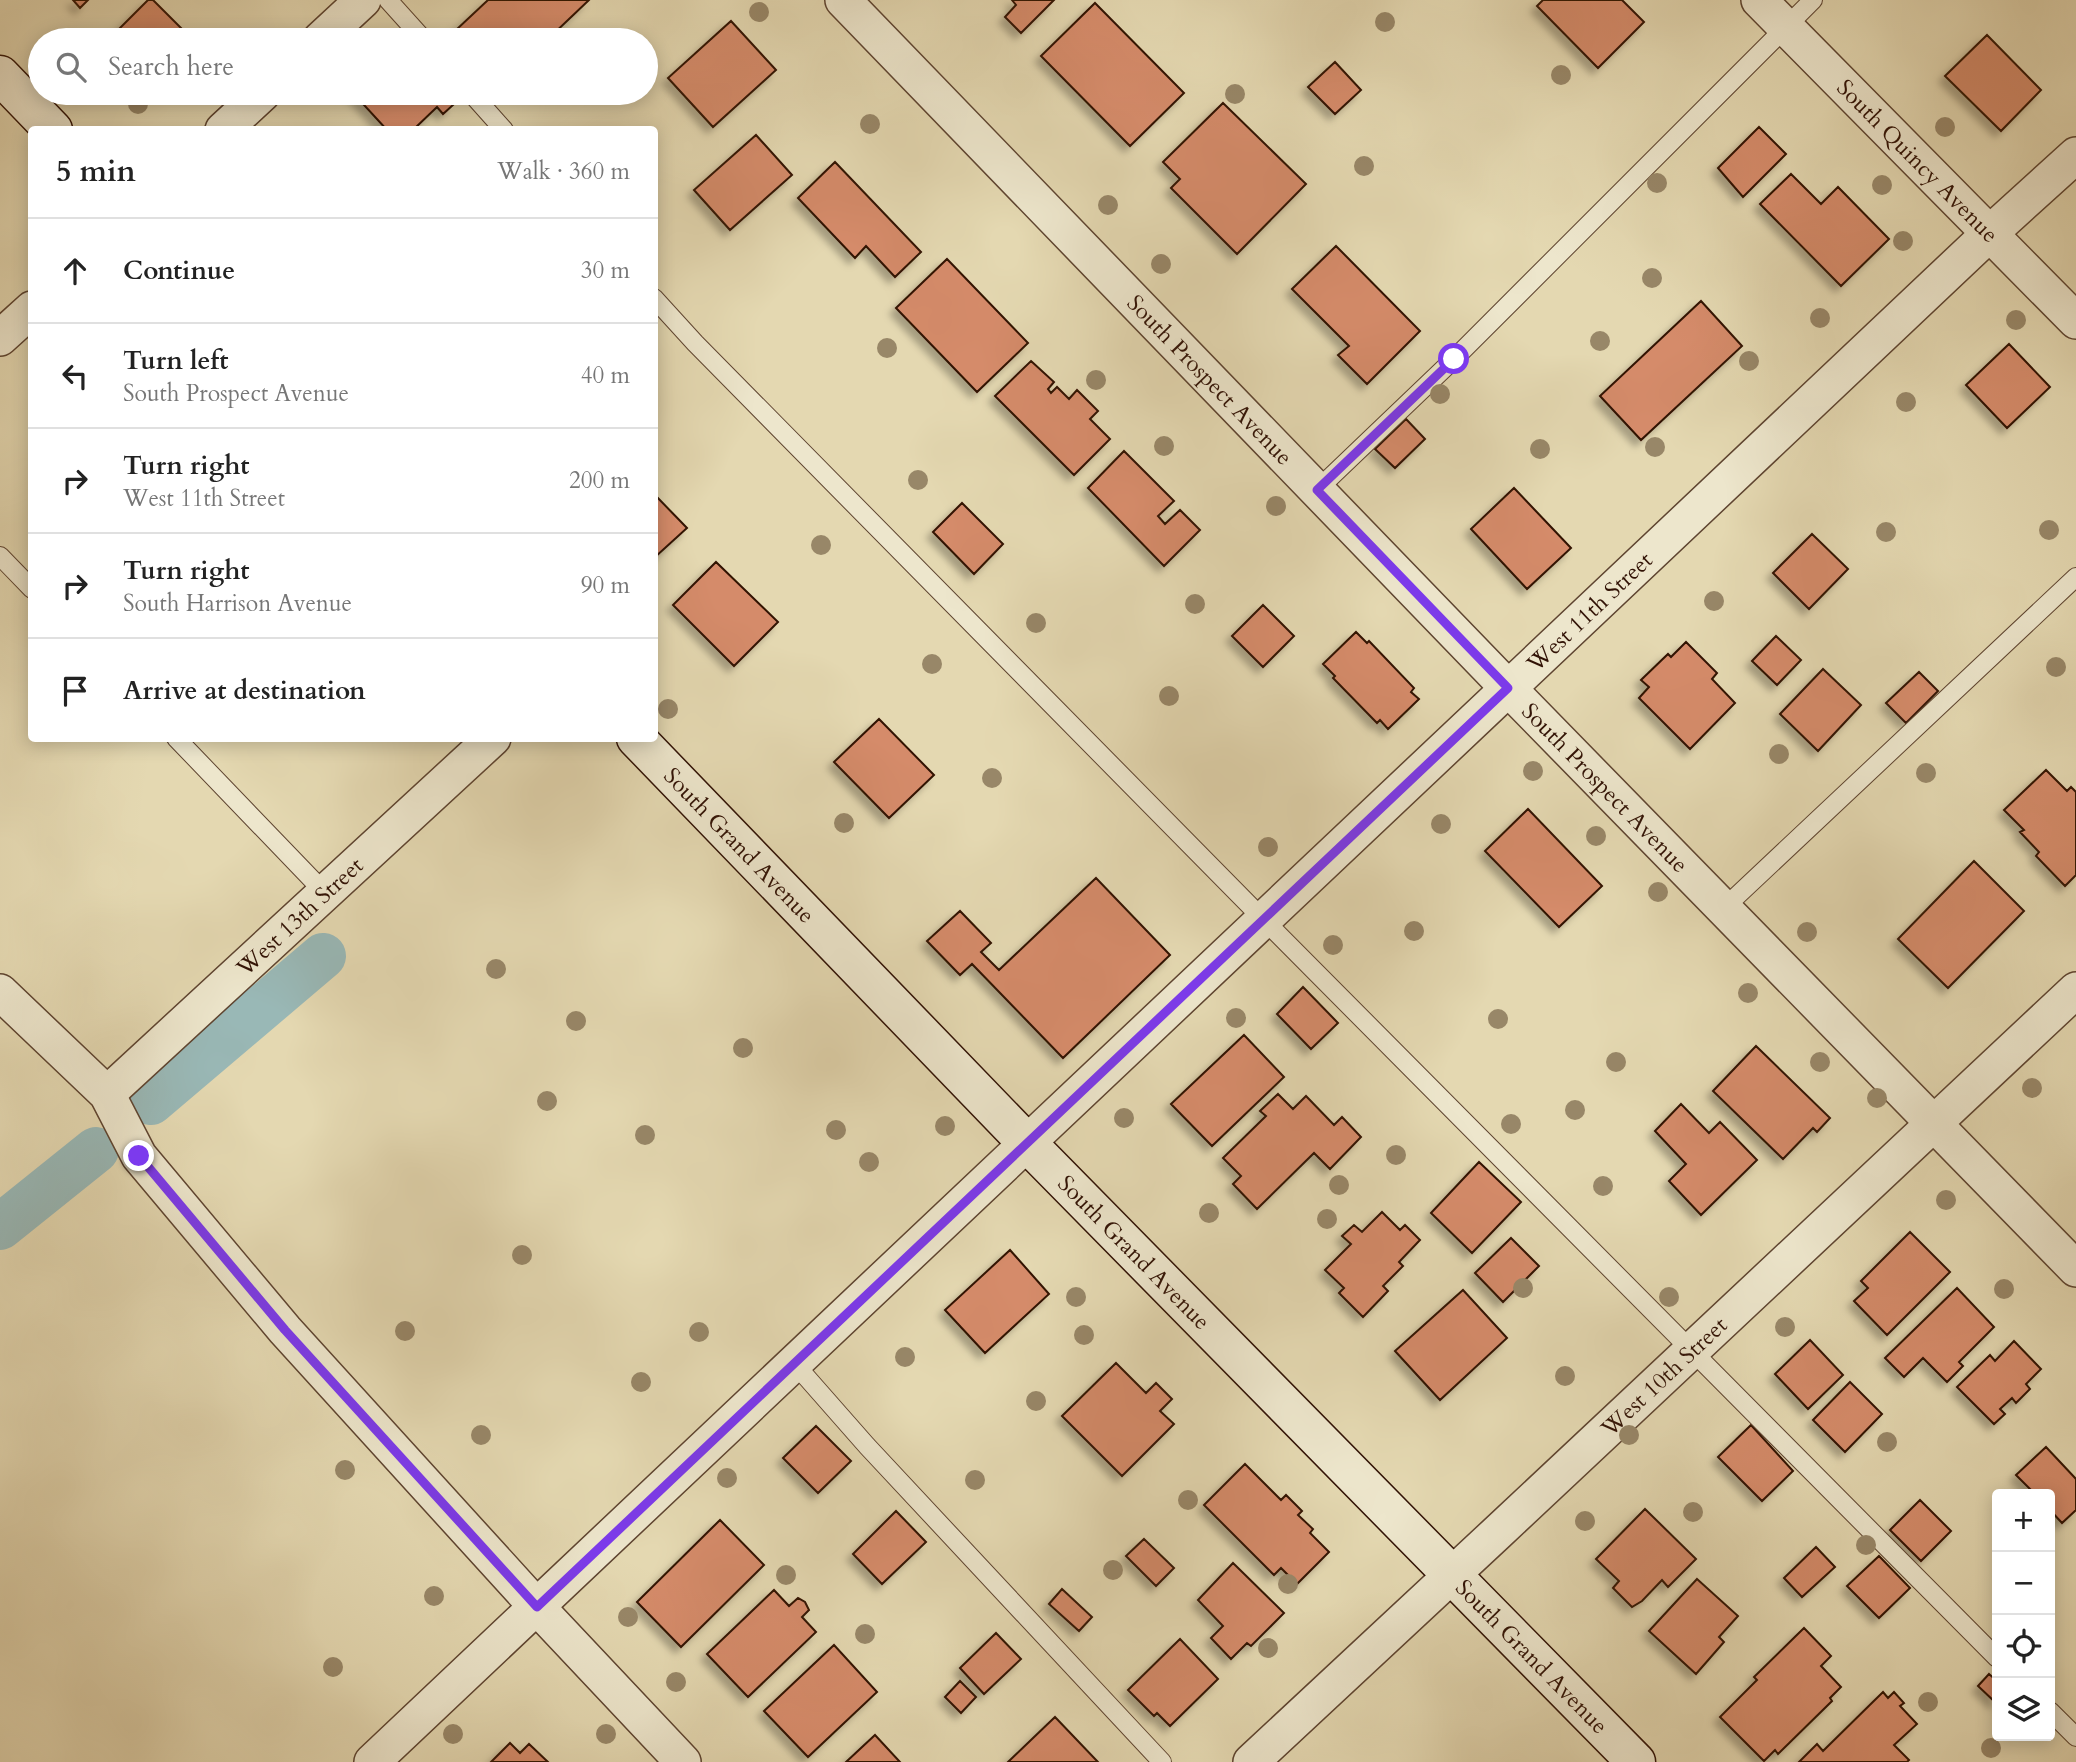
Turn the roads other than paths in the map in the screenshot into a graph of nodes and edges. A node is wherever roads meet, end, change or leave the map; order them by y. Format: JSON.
{"nodes":[{"id":1,"x":363,"y":0,"type":"edge"},
{"id":2,"x":388,"y":0,"type":"edge"},
{"id":3,"x":843,"y":0,"type":"edge"},
{"id":4,"x":1759,"y":0,"type":"edge"},
{"id":5,"x":1813,"y":0,"type":"edge"},
{"id":6,"x":333,"y":28,"type":"edge"},
{"id":7,"x":413,"y":28,"type":"edge"},
{"id":8,"x":1786,"y":28,"type":"junction"},
{"id":9,"x":0,"y":75,"type":"edge"},
{"id":10,"x":28,"y":104,"type":"edge"},
{"id":11,"x":29,"y":105,"type":"edge"},
{"id":12,"x":250,"y":105,"type":"edge"},
{"id":13,"x":482,"y":105,"type":"edge"},
{"id":14,"x":49,"y":126,"type":"edge"},
{"id":15,"x":227,"y":126,"type":"edge"},
{"id":16,"x":500,"y":126,"type":"edge"},
{"id":17,"x":2076,"y":155,"type":"edge"},
{"id":18,"x":1989,"y":234,"type":"junction"},
{"id":19,"x":658,"y":302,"type":"edge"},
{"id":20,"x":28,"y":313,"type":"edge"},
{"id":21,"x":2076,"y":321,"type":"edge"},
{"id":22,"x":0,"y":338,"type":"edge"},
{"id":23,"x":1317,"y":490,"type":"junction"},
{"id":24,"x":0,"y":556,"type":"edge"},
{"id":25,"x":2076,"y":577,"type":"edge"},
{"id":26,"x":28,"y":585,"type":"edge"},
{"id":27,"x":1508,"y":688,"type":"junction"},
{"id":28,"x":180,"y":742,"type":"edge"},
{"id":29,"x":490,"y":742,"type":"edge"},
{"id":30,"x":640,"y":742,"type":"edge"},
{"id":31,"x":326,"y":894,"type":"junction"},
{"id":32,"x":1724,"y":908,"type":"junction"},
{"id":33,"x":1264,"y":920,"type":"junction"},
{"id":34,"x":2076,"y":990,"type":"edge"},
{"id":35,"x":0,"y":992,"type":"edge"},
{"id":36,"x":107,"y":1094,"type":"junction"},
{"id":37,"x":1933,"y":1124,"type":"junction"},
{"id":38,"x":1027,"y":1143,"type":"junction"},
{"id":39,"x":2076,"y":1269,"type":"edge"},
{"id":40,"x":1691,"y":1351,"type":"junction"},
{"id":41,"x":794,"y":1363,"type":"junction"},
{"id":42,"x":1452,"y":1575,"type":"junction"},
{"id":43,"x":537,"y":1607,"type":"junction"},
{"id":44,"x":1992,"y":1653,"type":"edge"},
{"id":45,"x":2055,"y":1716,"type":"edge"},
{"id":46,"x":2076,"y":1737,"type":"edge"},
{"id":47,"x":372,"y":1762,"type":"edge"},
{"id":48,"x":683,"y":1762,"type":"edge"},
{"id":49,"x":1162,"y":1762,"type":"edge"},
{"id":50,"x":1251,"y":1762,"type":"edge"},
{"id":51,"x":1636,"y":1762,"type":"edge"}],
"edges":[{"from":1,"to":6,"type":"street"},
{"from":2,"to":7,"type":"lane"},
{"from":3,"to":23,"type":"street","name":"South Prospect Avenue"},
{"from":4,"to":8,"type":"street","name":"South Quincy Avenue"},
{"from":5,"to":8,"type":"lane"},
{"from":8,"to":18,"type":"street","name":"South Quincy Avenue"},
{"from":8,"to":23,"type":"lane"},
{"from":9,"to":10,"type":"street"},
{"from":11,"to":14,"type":"street"},
{"from":12,"to":15,"type":"street"},
{"from":13,"to":16,"type":"lane"},
{"from":17,"to":18,"type":"street","name":"West 11th Street"},
{"from":18,"to":21,"type":"street","name":"South Quincy Avenue"},
{"from":18,"to":27,"type":"street","name":"West 11th Street"},
{"from":19,"to":33,"type":"lane"},
{"from":20,"to":22,"type":"street"},
{"from":23,"to":27,"type":"street","name":"South Prospect Avenue"},
{"from":24,"to":26,"type":"lane"},
{"from":25,"to":32,"type":"lane"},
{"from":27,"to":32,"type":"street","name":"South Prospect Avenue"},
{"from":27,"to":33,"type":"street","name":"West 11th Street"},
{"from":28,"to":31,"type":"lane"},
{"from":29,"to":31,"type":"street","name":"West 13th Street"},
{"from":30,"to":38,"type":"street","name":"South Grand Avenue"},
{"from":31,"to":36,"type":"street","name":"West 13th Street"},
{"from":32,"to":37,"type":"street","name":"South Prospect Avenue"},
{"from":33,"to":38,"type":"street","name":"West 11th Street"},
{"from":33,"to":40,"type":"lane"},
{"from":34,"to":37,"type":"street","name":"West 10th Street"},
{"from":35,"to":36,"type":"street"},
{"from":36,"to":43,"type":"street"},
{"from":37,"to":39,"type":"street","name":"South Prospect Avenue"},
{"from":37,"to":40,"type":"street","name":"West 10th Street"},
{"from":38,"to":41,"type":"street","name":"West 11th Street"},
{"from":38,"to":42,"type":"street","name":"South Grand Avenue"},
{"from":40,"to":42,"type":"street","name":"West 10th Street"},
{"from":40,"to":44,"type":"lane"},
{"from":41,"to":43,"type":"street","name":"West 11th Street"},
{"from":41,"to":49,"type":"lane"},
{"from":42,"to":50,"type":"street","name":"West 10th Street"},
{"from":42,"to":51,"type":"street","name":"South Grand Avenue"},
{"from":43,"to":47,"type":"street","name":"West 11th Street"},
{"from":43,"to":48,"type":"street"},
{"from":45,"to":46,"type":"lane"}]}
